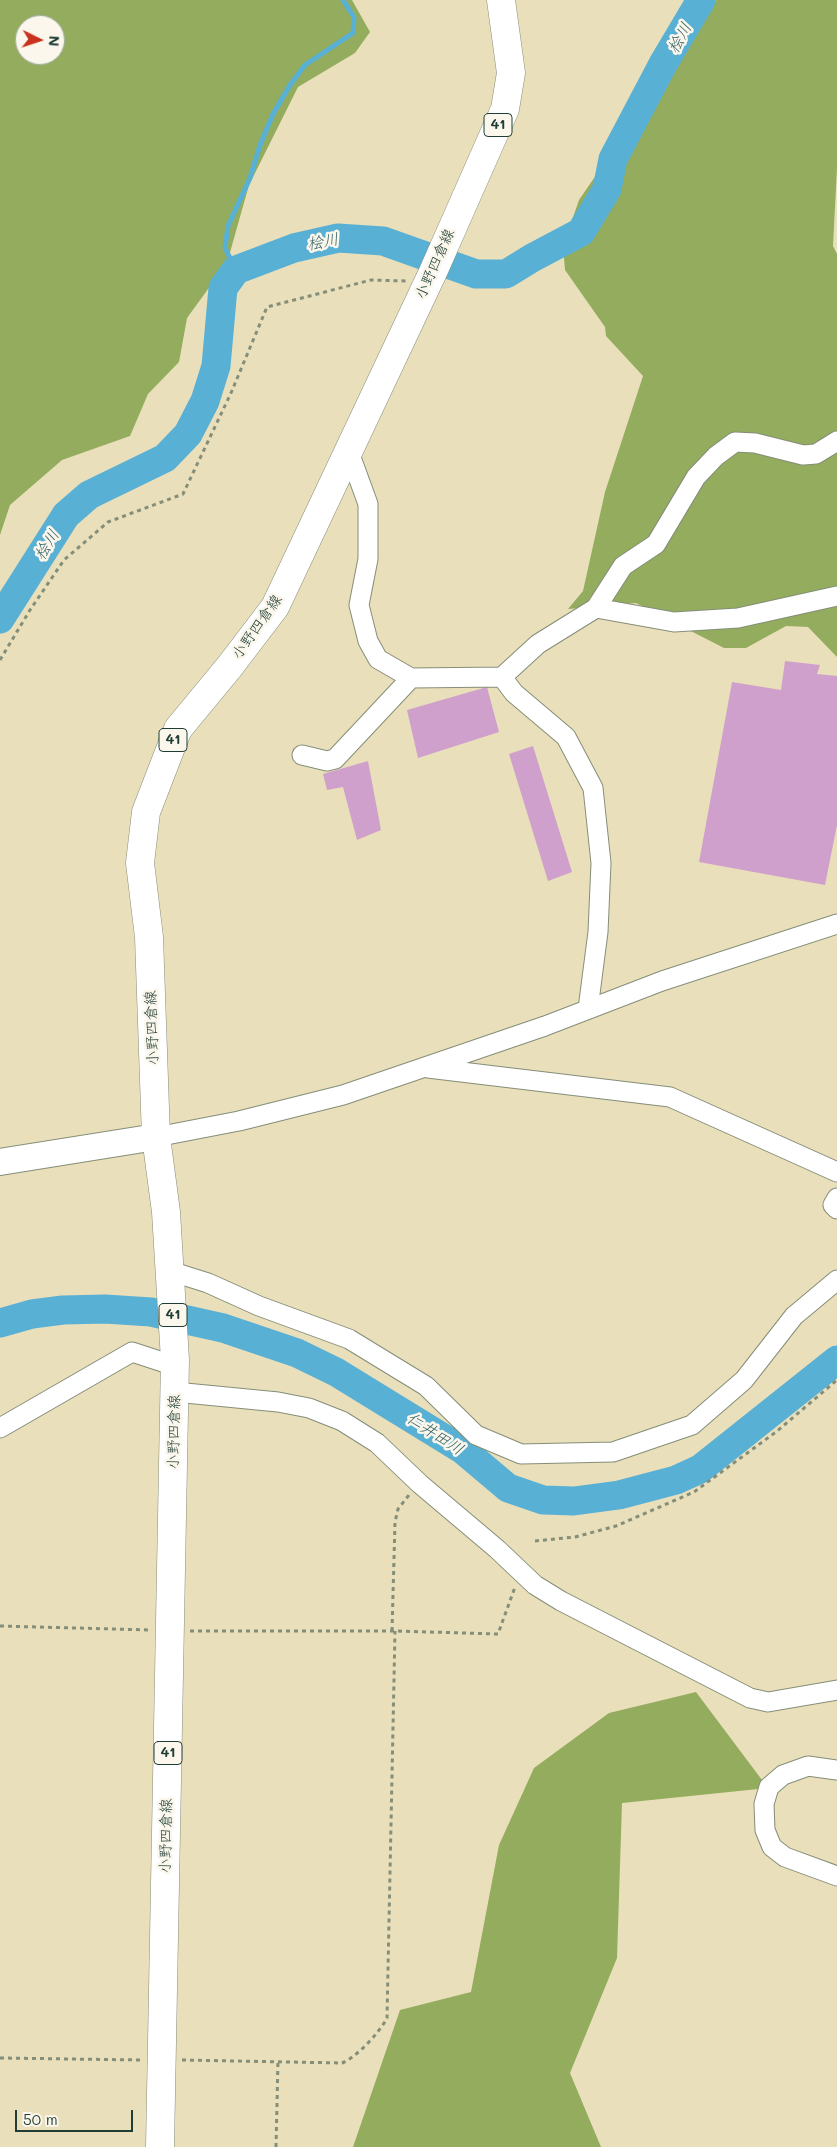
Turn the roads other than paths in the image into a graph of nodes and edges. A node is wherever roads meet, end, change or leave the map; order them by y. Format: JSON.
{"nodes":[{"id":1,"x":501,"y":0,"type":"edge"},
{"id":2,"x":837,"y":441,"type":"edge"},
{"id":3,"x":349,"y":452,"type":"junction"},
{"id":4,"x":837,"y":596,"type":"edge"},
{"id":5,"x":596,"y":608,"type":"junction"},
{"id":6,"x":502,"y":677,"type":"junction"},
{"id":7,"x":411,"y":678,"type":"junction"},
{"id":8,"x":302,"y":755,"type":"dead end"},
{"id":9,"x":837,"y":924,"type":"edge"},
{"id":10,"x":588,"y":1009,"type":"junction"},
{"id":11,"x":424,"y":1068,"type":"junction"},
{"id":12,"x":156,"y":1137,"type":"junction"},
{"id":13,"x":0,"y":1162,"type":"edge"},
{"id":14,"x":837,"y":1172,"type":"edge"},
{"id":15,"x":837,"y":1198,"type":"edge"},
{"id":16,"x":837,"y":1209,"type":"edge"},
{"id":17,"x":170,"y":1271,"type":"junction"},
{"id":18,"x":837,"y":1280,"type":"edge"},
{"id":19,"x":175,"y":1372,"type":"junction"},
{"id":20,"x":0,"y":1428,"type":"edge"},
{"id":21,"x":837,"y":1690,"type":"edge"},
{"id":22,"x":837,"y":1770,"type":"edge"},
{"id":23,"x":837,"y":1876,"type":"edge"},
{"id":24,"x":160,"y":2147,"type":"edge"}],
"edges":[{"from":1,"to":3,"type":"main road","name":"小野四倉線","number":"41"},
{"from":2,"to":5,"type":"street"},
{"from":3,"to":7,"type":"street"},
{"from":3,"to":12,"type":"main road","name":"小野四倉線","number":"41"},
{"from":4,"to":5,"type":"street"},
{"from":5,"to":6,"type":"street"},
{"from":6,"to":7,"type":"street"},
{"from":6,"to":10,"type":"street"},
{"from":7,"to":8,"type":"street"},
{"from":9,"to":10,"type":"street"},
{"from":10,"to":11,"type":"street"},
{"from":11,"to":12,"type":"street"},
{"from":11,"to":14,"type":"street"},
{"from":12,"to":13,"type":"street"},
{"from":12,"to":17,"type":"main road","name":"小野四倉線","number":"41"},
{"from":15,"to":16,"type":"street"},
{"from":17,"to":18,"type":"street"},
{"from":17,"to":19,"type":"main road","name":"小野四倉線","number":"41"},
{"from":19,"to":20,"type":"street"},
{"from":19,"to":21,"type":"street"},
{"from":19,"to":24,"type":"main road","name":"小野四倉線","number":"41"},
{"from":22,"to":23,"type":"street"}]}
